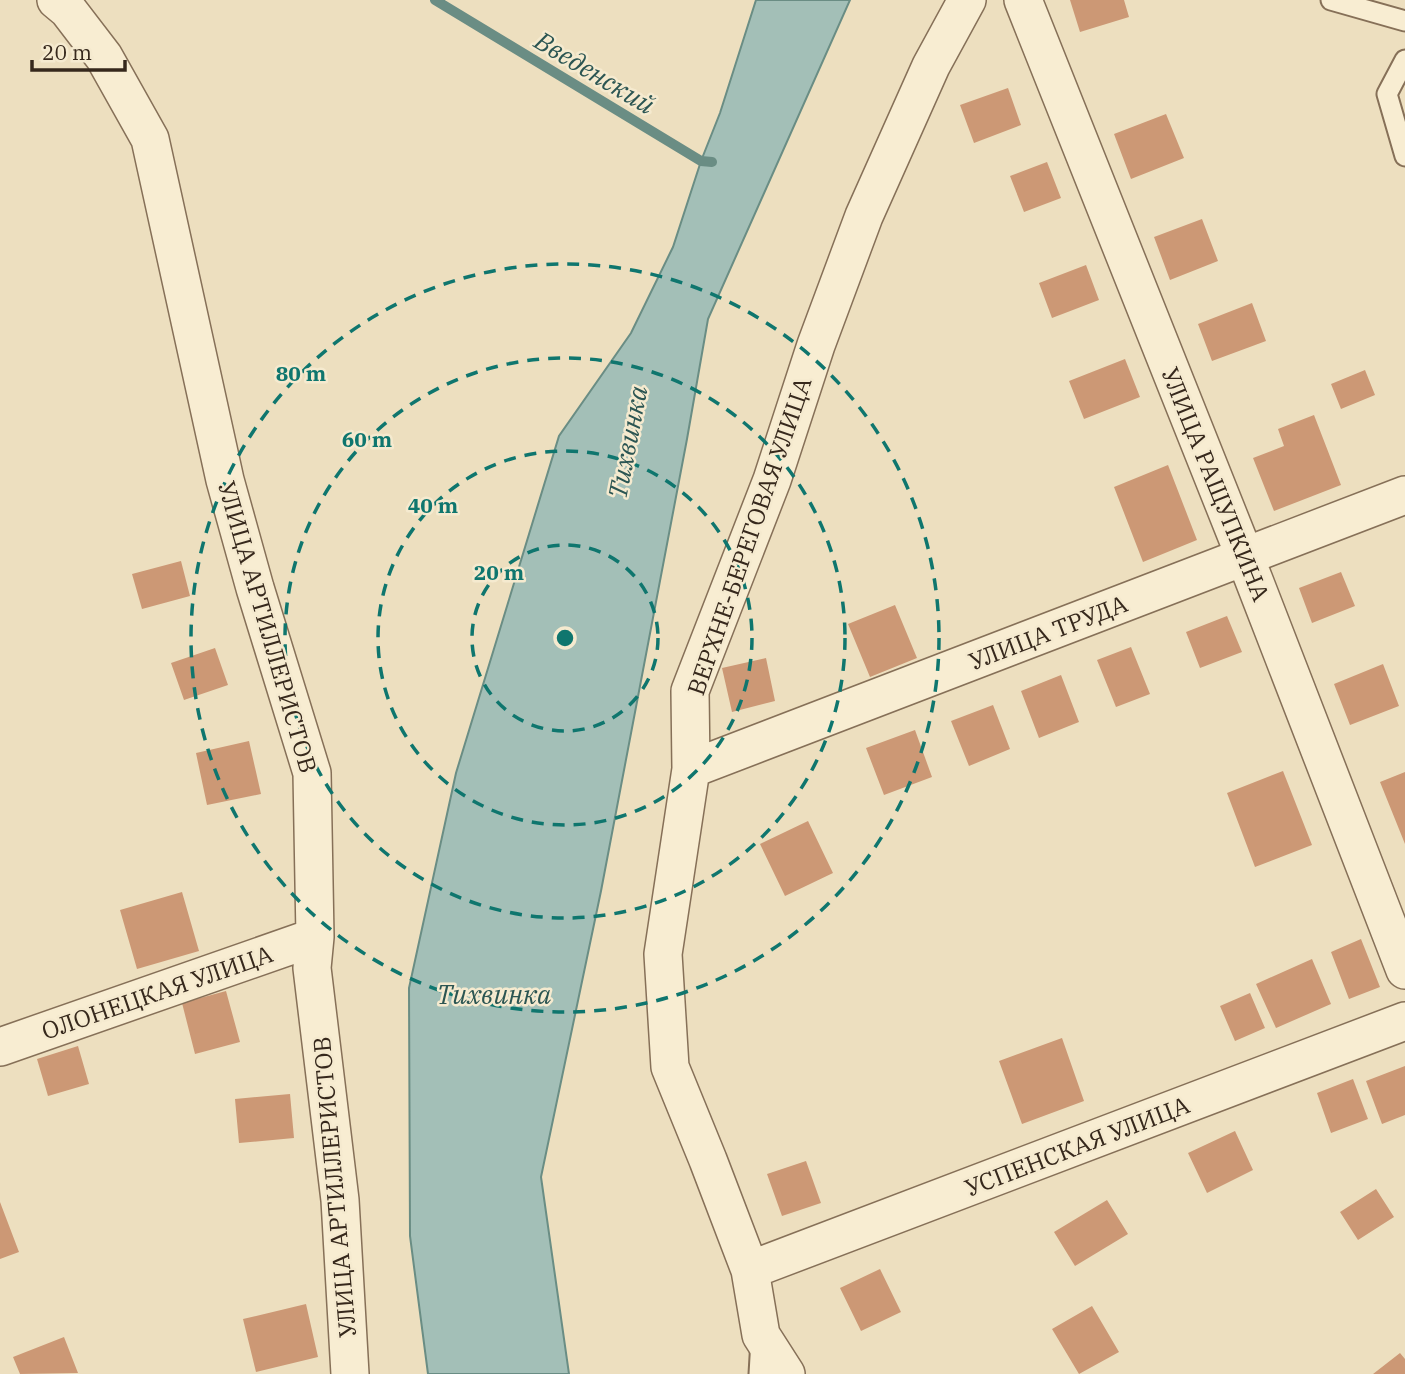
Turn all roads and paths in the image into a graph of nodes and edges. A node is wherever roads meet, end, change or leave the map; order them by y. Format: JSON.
{"nodes":[{"id":1,"x":56,"y":0,"type":"edge"},
{"id":2,"x":967,"y":0,"type":"edge"},
{"id":3,"x":1023,"y":0,"type":"edge"},
{"id":4,"x":1331,"y":0,"type":"edge"},
{"id":5,"x":1405,"y":21,"type":"edge"},
{"id":6,"x":1405,"y":60,"type":"edge"},
{"id":7,"x":1405,"y":156,"type":"edge"},
{"id":8,"x":1405,"y":495,"type":"edge"},
{"id":9,"x":1245,"y":556,"type":"junction"},
{"id":10,"x":691,"y":769,"type":"junction"},
{"id":11,"x":314,"y":937,"type":"junction"},
{"id":12,"x":1405,"y":970,"type":"edge"},
{"id":13,"x":1405,"y":1021,"type":"edge"},
{"id":14,"x":0,"y":1047,"type":"edge"},
{"id":15,"x":750,"y":1270,"type":"junction"},
{"id":16,"x":761,"y":1335,"type":"junction"},
{"id":17,"x":350,"y":1374,"type":"edge"},
{"id":18,"x":759,"y":1374,"type":"edge"},
{"id":19,"x":786,"y":1374,"type":"edge"}],
"edges":[{"from":1,"to":11,"type":"street","name":"УЛИЦА АРТИЛЛЕРИСТОВ"},
{"from":2,"to":10,"type":"street","name":"ВЕРХНЕ-БЕРЕГОВАЯ УЛИЦА"},
{"from":3,"to":9,"type":"street","name":"УЛИЦА РАЩУПКИНА"},
{"from":4,"to":5,"type":"lane"},
{"from":6,"to":7,"type":"lane"},
{"from":8,"to":9,"type":"street","name":"УЛИЦА ТРУДА"},
{"from":9,"to":10,"type":"street","name":"УЛИЦА ТРУДА"},
{"from":9,"to":12,"type":"street","name":"УЛИЦА РАЩУПКИНА"},
{"from":10,"to":15,"type":"street","name":"ВЕРХНЕ-БЕРЕГОВАЯ УЛИЦА"},
{"from":11,"to":14,"type":"street","name":"ОЛОНЕЦКАЯ УЛИЦА"},
{"from":11,"to":17,"type":"street","name":"УЛИЦА АРТИЛЛЕРИСТОВ"},
{"from":13,"to":15,"type":"street","name":"УСПЕНСКАЯ УЛИЦА"},
{"from":15,"to":16,"type":"street","name":"ВЕРХНЕ-БЕРЕГОВАЯ УЛИЦА"},
{"from":16,"to":18,"type":"lane"},
{"from":16,"to":19,"type":"street","name":"ВЕРХНЕ-БЕРЕГОВАЯ УЛИЦА"}]}
